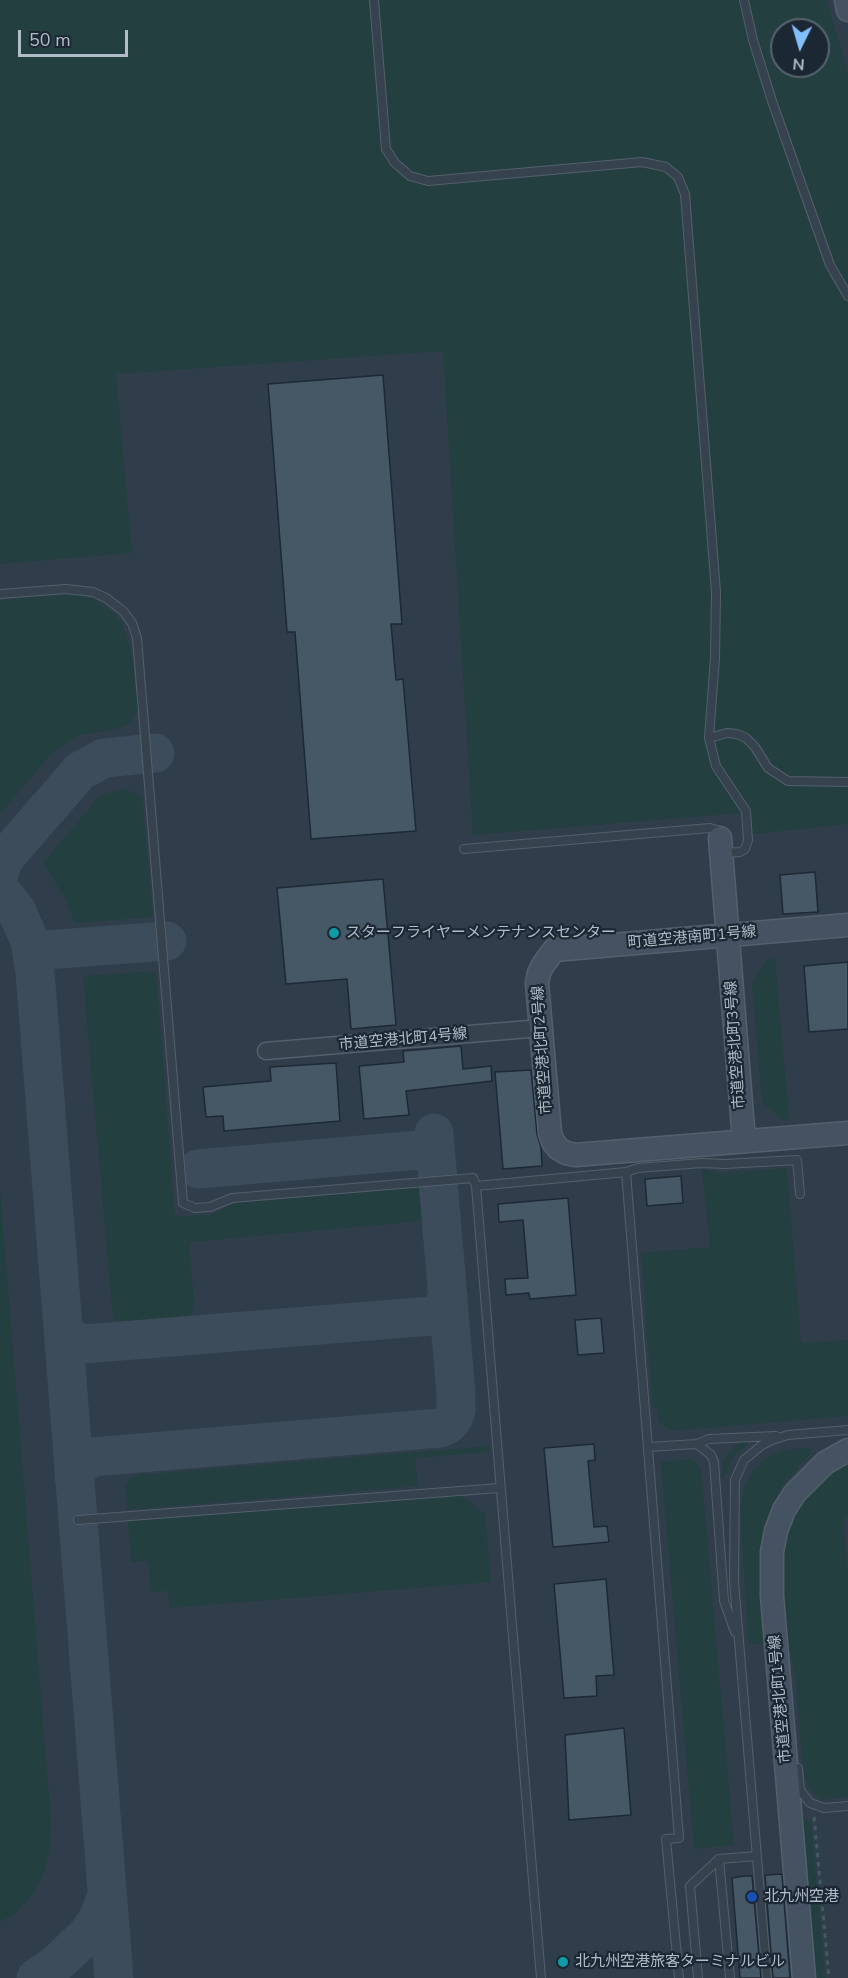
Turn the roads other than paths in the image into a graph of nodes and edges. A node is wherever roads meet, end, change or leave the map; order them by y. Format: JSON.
{"nodes":[{"id":1,"x":374,"y":0,"type":"edge"},
{"id":2,"x":744,"y":0,"type":"edge"},
{"id":3,"x":846,"y":0,"type":"edge"},
{"id":4,"x":848,"y":10,"type":"edge"},
{"id":5,"x":848,"y":296,"type":"edge"},
{"id":6,"x":0,"y":594,"type":"edge"},
{"id":7,"x":709,"y":738,"type":"junction"},
{"id":8,"x":848,"y":782,"type":"edge"},
{"id":9,"x":721,"y":846,"type":"junction"},
{"id":10,"x":464,"y":849,"type":"dead end"},
{"id":11,"x":848,"y":925,"type":"edge"},
{"id":12,"x":848,"y":940,"type":"edge"},
{"id":13,"x":728,"y":942,"type":"junction"},
{"id":14,"x":541,"y":1028,"type":"junction"},
{"id":15,"x":266,"y":1051,"type":"dead end"},
{"id":16,"x":848,"y":1133,"type":"edge"},
{"id":17,"x":744,"y":1141,"type":"junction"},
{"id":18,"x":626,"y":1172,"type":"junction"},
{"id":19,"x":476,"y":1186,"type":"junction"},
{"id":20,"x":800,"y":1194,"type":"dead end"},
{"id":21,"x":848,"y":1430,"type":"edge"},
{"id":22,"x":788,"y":1435,"type":"junction"},
{"id":23,"x":697,"y":1444,"type":"junction"},
{"id":24,"x":648,"y":1447,"type":"junction"},
{"id":25,"x":848,"y":1450,"type":"edge"},
{"id":26,"x":499,"y":1488,"type":"junction"},
{"id":27,"x":78,"y":1520,"type":"dead end"},
{"id":28,"x":776,"y":1642,"type":"junction"},
{"id":29,"x":739,"y":1643,"type":"junction"},
{"id":30,"x":787,"y":1671,"type":"dead end"},
{"id":31,"x":797,"y":1756,"type":"dead end"},
{"id":32,"x":848,"y":1806,"type":"edge"},
{"id":33,"x":757,"y":1856,"type":"junction"},
{"id":34,"x":719,"y":1858,"type":"junction"},
{"id":35,"x":541,"y":1978,"type":"edge"},
{"id":36,"x":680,"y":1978,"type":"edge"},
{"id":37,"x":698,"y":1978,"type":"edge"},
{"id":38,"x":730,"y":1978,"type":"edge"},
{"id":39,"x":767,"y":1978,"type":"edge"},
{"id":40,"x":804,"y":1978,"type":"edge"}],
"edges":[{"from":1,"to":7,"type":"lane"},
{"from":2,"to":5,"type":"lane"},
{"from":3,"to":4,"type":"street"},
{"from":6,"to":19,"type":"lane"},
{"from":7,"to":8,"type":"lane"},
{"from":7,"to":9,"type":"lane"},
{"from":9,"to":10,"type":"lane"},
{"from":9,"to":13,"type":"street","name":"市道空港北町3号線"},
{"from":11,"to":13,"type":"street","name":"町道空港南町1号線"},
{"from":12,"to":13,"type":"street","name":"市道空港北町2号線"},
{"from":13,"to":14,"type":"street","name":"市道空港北町2号線"},
{"from":13,"to":17,"type":"street","name":"市道空港北町3号線"},
{"from":14,"to":15,"type":"street","name":"市道空港北町4号線"},
{"from":14,"to":17,"type":"street","name":"市道空港北町2号線"},
{"from":16,"to":17,"type":"street","name":"市道空港北町2号線"},
{"from":18,"to":19,"type":"lane"},
{"from":18,"to":20,"type":"lane"},
{"from":18,"to":24,"type":"lane"},
{"from":19,"to":26,"type":"lane"},
{"from":21,"to":22,"type":"lane"},
{"from":22,"to":23,"type":"lane"},
{"from":22,"to":29,"type":"lane"},
{"from":23,"to":24,"type":"lane"},
{"from":23,"to":29,"type":"lane"},
{"from":24,"to":36,"type":"lane"},
{"from":25,"to":28,"type":"street","name":"市道空港北町1号線"},
{"from":26,"to":27,"type":"lane"},
{"from":26,"to":35,"type":"lane"},
{"from":28,"to":30,"type":"lane"},
{"from":28,"to":40,"type":"street","name":"市道空港北町1号線"},
{"from":29,"to":33,"type":"lane"},
{"from":31,"to":32,"type":"lane"},
{"from":33,"to":34,"type":"lane"},
{"from":33,"to":39,"type":"lane"},
{"from":34,"to":37,"type":"lane"},
{"from":34,"to":38,"type":"lane"}]}
